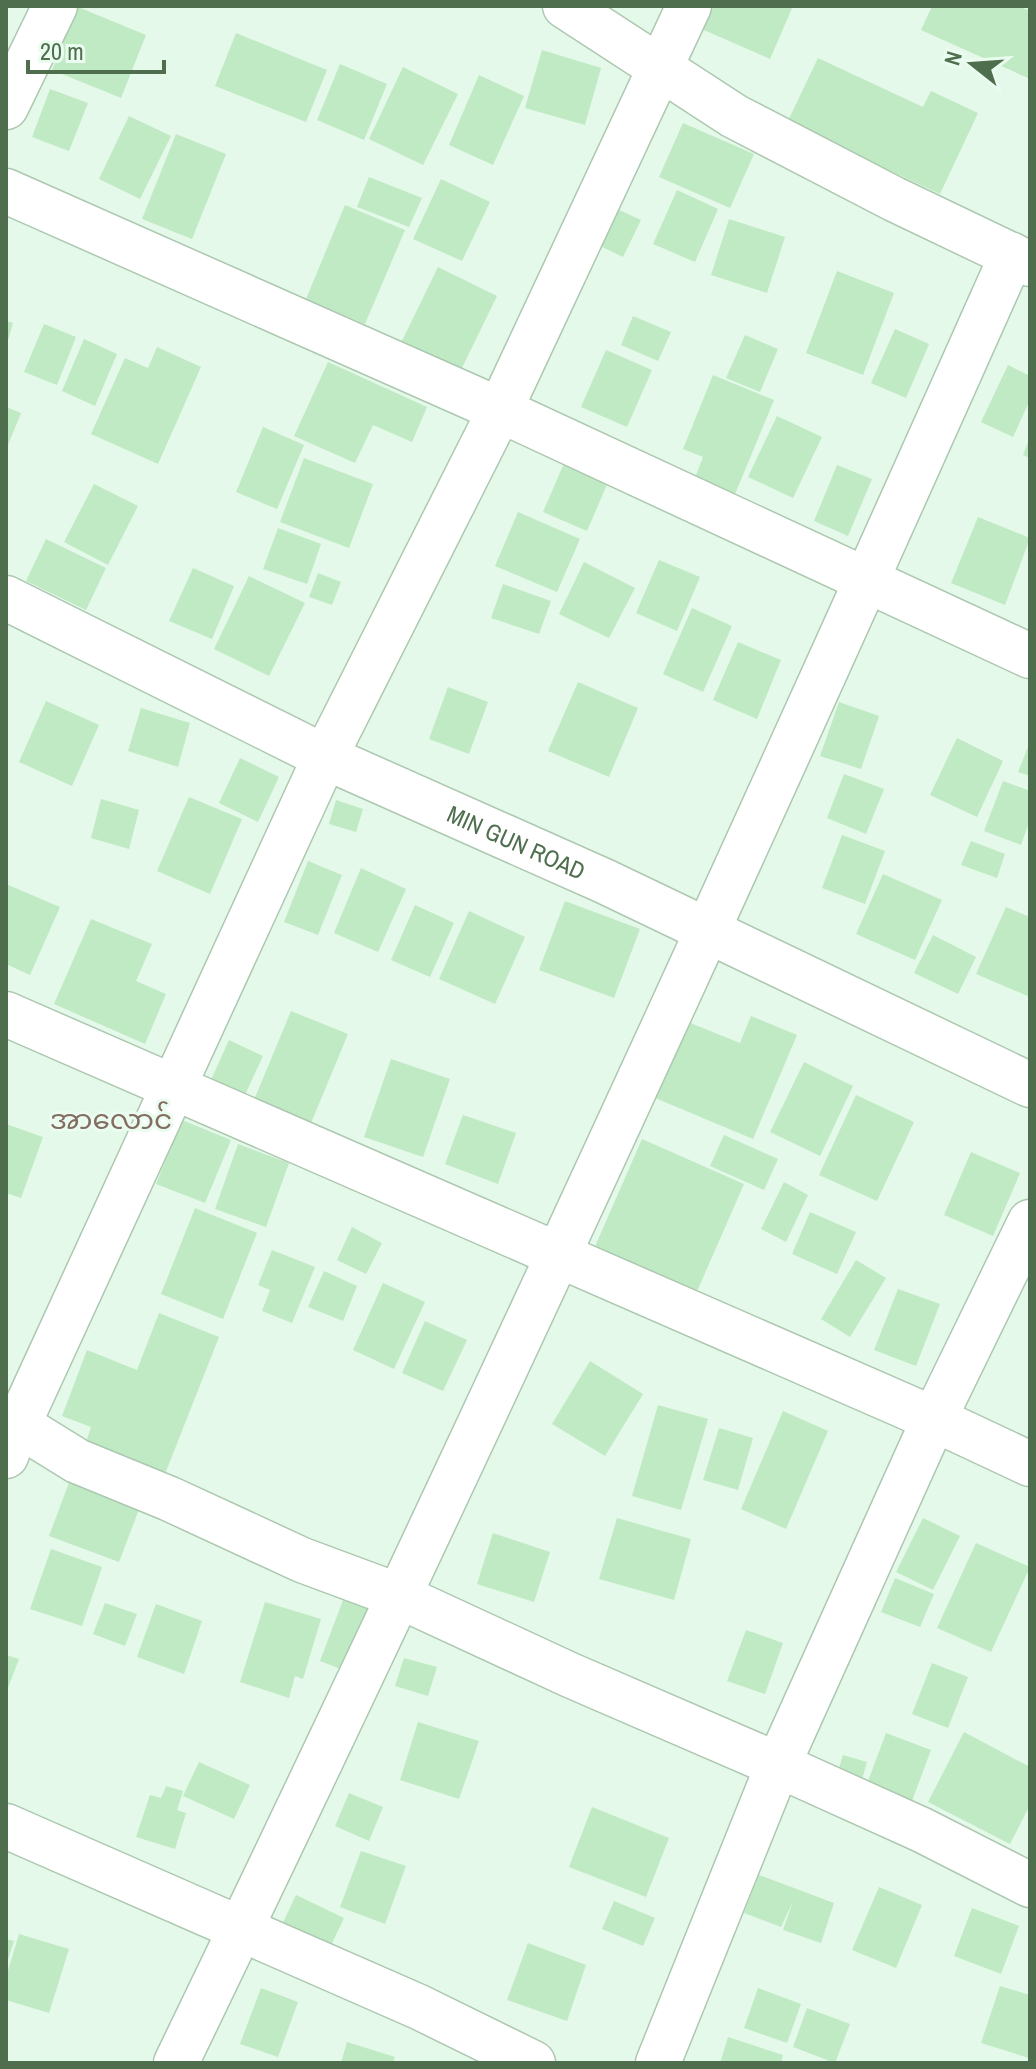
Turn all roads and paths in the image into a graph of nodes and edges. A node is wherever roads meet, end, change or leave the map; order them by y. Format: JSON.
{"nodes":[{"id":1,"x":55,"y":6,"type":"edge"},
{"id":2,"x":565,"y":6,"type":"edge"},
{"id":3,"x":689,"y":6,"type":"edge"},
{"id":4,"x":660,"y":68,"type":"junction"},
{"id":5,"x":6,"y":107,"type":"edge"},
{"id":6,"x":6,"y":191,"type":"edge"},
{"id":7,"x":1021,"y":259,"type":"edge"},
{"id":8,"x":500,"y":410,"type":"junction"},
{"id":9,"x":868,"y":579,"type":"junction"},
{"id":10,"x":6,"y":598,"type":"edge"},
{"id":11,"x":1030,"y":656,"type":"edge"},
{"id":12,"x":325,"y":757,"type":"junction"},
{"id":13,"x":708,"y":931,"type":"junction"},
{"id":14,"x":6,"y":1014,"type":"edge"},
{"id":15,"x":1030,"y":1085,"type":"edge"},
{"id":16,"x":174,"y":1089,"type":"junction"},
{"id":17,"x":1030,"y":1222,"type":"edge"},
{"id":18,"x":557,"y":1256,"type":"junction"},
{"id":19,"x":934,"y":1419,"type":"junction"},
{"id":20,"x":10,"y":1432,"type":"edge"},
{"id":21,"x":1030,"y":1464,"type":"edge"},
{"id":22,"x":399,"y":1596,"type":"junction"},
{"id":23,"x":778,"y":1765,"type":"junction"},
{"id":24,"x":6,"y":1826,"type":"edge"},
{"id":25,"x":1030,"y":1885,"type":"edge"},
{"id":26,"x":241,"y":1930,"type":"junction"},
{"id":27,"x":176,"y":2063,"type":"edge"},
{"id":28,"x":533,"y":2063,"type":"edge"},
{"id":29,"x":658,"y":2063,"type":"edge"}],
"edges":[{"from":1,"to":5,"type":"street"},
{"from":2,"to":4,"type":"street"},
{"from":3,"to":4,"type":"street"},
{"from":4,"to":7,"type":"street"},
{"from":4,"to":8,"type":"street"},
{"from":6,"to":8,"type":"street"},
{"from":7,"to":9,"type":"street"},
{"from":8,"to":9,"type":"street"},
{"from":8,"to":12,"type":"street"},
{"from":9,"to":11,"type":"street"},
{"from":9,"to":13,"type":"street"},
{"from":10,"to":12,"type":"street","name":"MIN GUN ROAD"},
{"from":12,"to":13,"type":"street","name":"MIN GUN ROAD"},
{"from":12,"to":16,"type":"street"},
{"from":13,"to":15,"type":"street","name":"MIN GUN ROAD"},
{"from":13,"to":18,"type":"street"},
{"from":14,"to":16,"type":"street"},
{"from":16,"to":18,"type":"street"},
{"from":16,"to":20,"type":"street"},
{"from":17,"to":19,"type":"street"},
{"from":18,"to":19,"type":"street"},
{"from":18,"to":22,"type":"street"},
{"from":19,"to":21,"type":"street"},
{"from":19,"to":23,"type":"street"},
{"from":20,"to":22,"type":"street"},
{"from":22,"to":23,"type":"street"},
{"from":22,"to":26,"type":"street"},
{"from":23,"to":25,"type":"street"},
{"from":23,"to":29,"type":"street"},
{"from":24,"to":26,"type":"street"},
{"from":26,"to":27,"type":"street"},
{"from":26,"to":28,"type":"street"}]}
